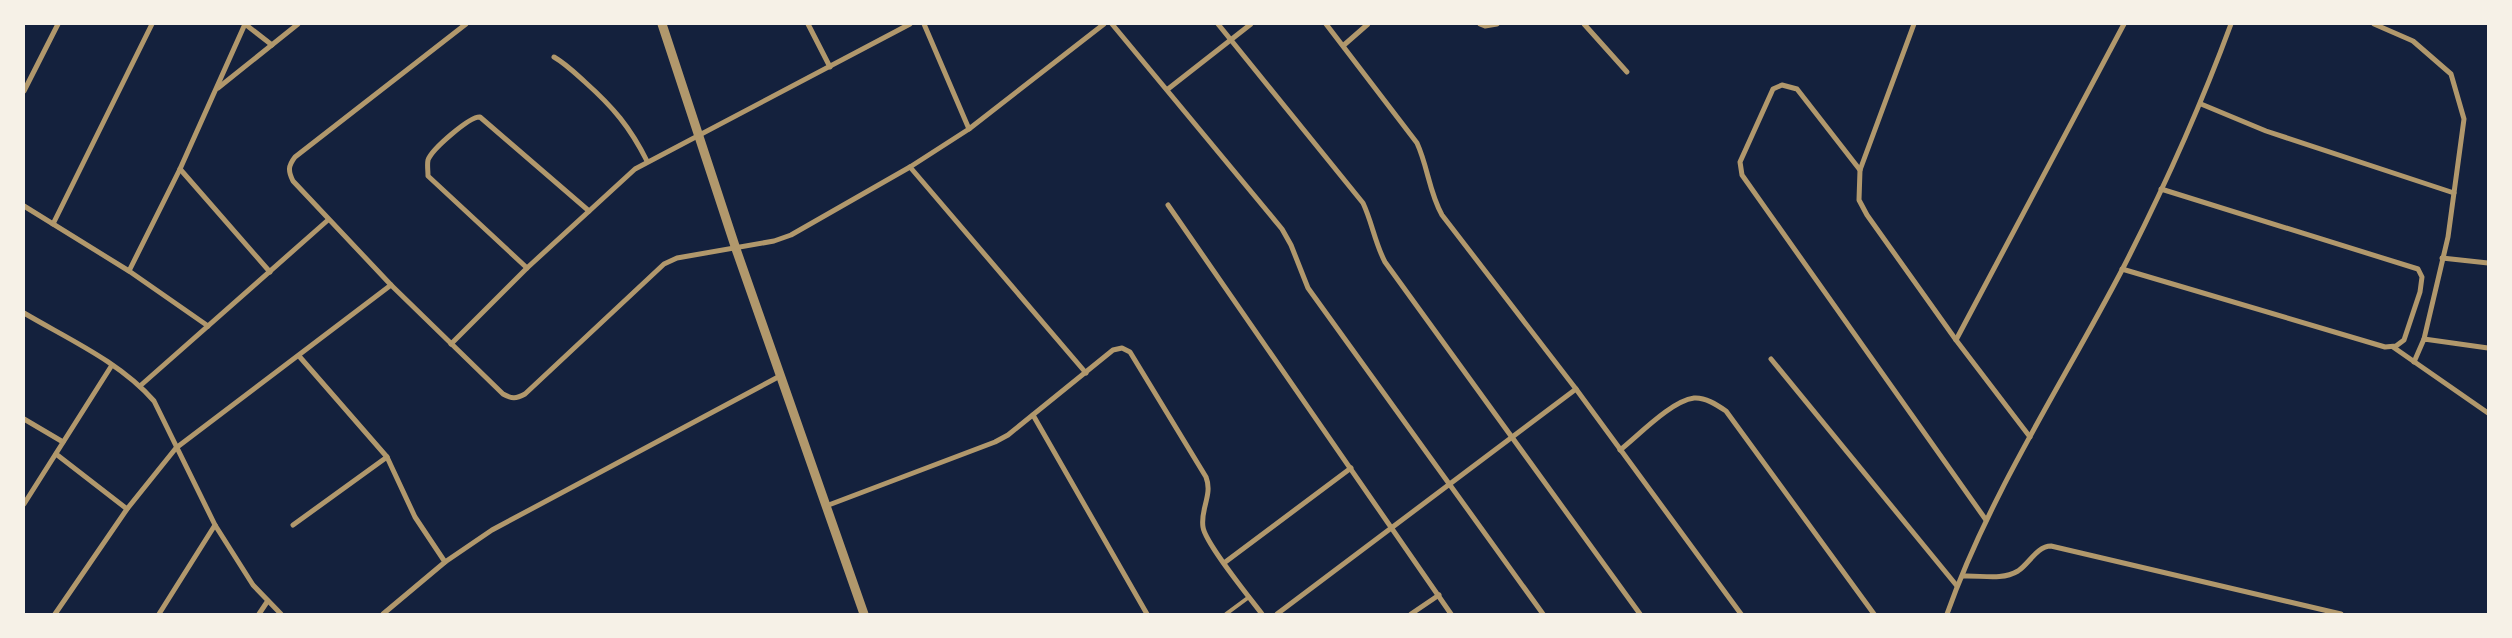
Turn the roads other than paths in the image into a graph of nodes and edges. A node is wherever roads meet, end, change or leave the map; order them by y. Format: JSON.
{"nodes":[{"id":1,"x":58,"y":24,"type":"edge"},
{"id":2,"x":152,"y":24,"type":"edge"},
{"id":3,"x":245,"y":24,"type":"edge"},
{"id":4,"x":298,"y":24,"type":"edge"},
{"id":5,"x":466,"y":24,"type":"edge"},
{"id":6,"x":662,"y":24,"type":"edge"},
{"id":7,"x":808,"y":24,"type":"edge"},
{"id":8,"x":910,"y":24,"type":"edge"},
{"id":9,"x":924,"y":24,"type":"edge"},
{"id":10,"x":1104,"y":24,"type":"edge"},
{"id":11,"x":1112,"y":24,"type":"edge"},
{"id":12,"x":1218,"y":24,"type":"edge"},
{"id":13,"x":1250,"y":24,"type":"edge"},
{"id":14,"x":1326,"y":24,"type":"edge"},
{"id":15,"x":1368,"y":24,"type":"edge"},
{"id":16,"x":1480,"y":24,"type":"edge"},
{"id":17,"x":1497,"y":24,"type":"edge"},
{"id":18,"x":1584,"y":24,"type":"edge"},
{"id":19,"x":1914,"y":24,"type":"edge"},
{"id":20,"x":2124,"y":24,"type":"edge"},
{"id":21,"x":2231,"y":24,"type":"edge"},
{"id":22,"x":2374,"y":24,"type":"edge"},
{"id":23,"x":1231,"y":40,"type":"junction"},
{"id":24,"x":272,"y":45,"type":"junction"},
{"id":25,"x":1344,"y":45,"type":"junction"},
{"id":26,"x":554,"y":57,"type":"dead end"},
{"id":27,"x":830,"y":67,"type":"junction"},
{"id":28,"x":1627,"y":72,"type":"dead end"},
{"id":29,"x":1168,"y":89,"type":"junction"},
{"id":30,"x":215,"y":90,"type":"junction"},
{"id":31,"x":24,"y":91,"type":"edge"},
{"id":32,"x":2201,"y":104,"type":"junction"},
{"id":33,"x":969,"y":129,"type":"junction"},
{"id":34,"x":700,"y":134,"type":"junction"},
{"id":35,"x":647,"y":162,"type":"junction"},
{"id":36,"x":910,"y":166,"type":"junction"},
{"id":37,"x":180,"y":169,"type":"junction"},
{"id":38,"x":1860,"y":170,"type":"junction"},
{"id":39,"x":2161,"y":189,"type":"junction"},
{"id":40,"x":2454,"y":192,"type":"junction"},
{"id":41,"x":1168,"y":205,"type":"dead end"},
{"id":42,"x":24,"y":206,"type":"edge"},
{"id":43,"x":589,"y":211,"type":"junction"},
{"id":44,"x":328,"y":220,"type":"junction"},
{"id":45,"x":53,"y":224,"type":"junction"},
{"id":46,"x":736,"y":249,"type":"junction"},
{"id":47,"x":2442,"y":258,"type":"junction"},
{"id":48,"x":2488,"y":263,"type":"edge"},
{"id":49,"x":526,"y":268,"type":"junction"},
{"id":50,"x":2122,"y":269,"type":"junction"},
{"id":51,"x":129,"y":271,"type":"junction"},
{"id":52,"x":270,"y":272,"type":"junction"},
{"id":53,"x":391,"y":285,"type":"junction"},
{"id":54,"x":24,"y":313,"type":"edge"},
{"id":55,"x":208,"y":326,"type":"junction"},
{"id":56,"x":2424,"y":339,"type":"junction"},
{"id":57,"x":1956,"y":340,"type":"junction"},
{"id":58,"x":451,"y":344,"type":"junction"},
{"id":59,"x":2393,"y":347,"type":"junction"},
{"id":60,"x":2488,"y":348,"type":"edge"},
{"id":61,"x":299,"y":356,"type":"junction"},
{"id":62,"x":1771,"y":359,"type":"dead end"},
{"id":63,"x":2414,"y":362,"type":"junction"},
{"id":64,"x":112,"y":365,"type":"junction"},
{"id":65,"x":1086,"y":373,"type":"junction"},
{"id":66,"x":780,"y":376,"type":"junction"},
{"id":67,"x":140,"y":386,"type":"junction"},
{"id":68,"x":1576,"y":389,"type":"junction"},
{"id":69,"x":2488,"y":414,"type":"edge"},
{"id":70,"x":1033,"y":415,"type":"junction"},
{"id":71,"x":24,"y":419,"type":"edge"},
{"id":72,"x":1512,"y":437,"type":"junction"},
{"id":73,"x":2030,"y":437,"type":"junction"},
{"id":74,"x":63,"y":442,"type":"junction"},
{"id":75,"x":176,"y":448,"type":"junction"},
{"id":76,"x":1620,"y":450,"type":"junction"},
{"id":77,"x":56,"y":454,"type":"junction"},
{"id":78,"x":386,"y":456,"type":"junction"},
{"id":79,"x":1350,"y":468,"type":"junction"},
{"id":80,"x":1449,"y":485,"type":"junction"},
{"id":81,"x":24,"y":504,"type":"edge"},
{"id":82,"x":826,"y":506,"type":"junction"},
{"id":83,"x":127,"y":509,"type":"junction"},
{"id":84,"x":1986,"y":520,"type":"junction"},
{"id":85,"x":215,"y":525,"type":"junction"},
{"id":86,"x":293,"y":525,"type":"dead end"},
{"id":87,"x":1392,"y":528,"type":"junction"},
{"id":88,"x":446,"y":562,"type":"junction"},
{"id":89,"x":1224,"y":563,"type":"junction"},
{"id":90,"x":1963,"y":576,"type":"junction"},
{"id":91,"x":1957,"y":586,"type":"junction"},
{"id":92,"x":1439,"y":595,"type":"junction"},
{"id":93,"x":1249,"y":597,"type":"junction"},
{"id":94,"x":267,"y":602,"type":"junction"},
{"id":95,"x":55,"y":614,"type":"edge"},
{"id":96,"x":159,"y":614,"type":"edge"},
{"id":97,"x":259,"y":614,"type":"edge"},
{"id":98,"x":280,"y":614,"type":"edge"},
{"id":99,"x":383,"y":614,"type":"edge"},
{"id":100,"x":864,"y":614,"type":"edge"},
{"id":101,"x":1146,"y":614,"type":"edge"},
{"id":102,"x":1226,"y":614,"type":"edge"},
{"id":103,"x":1262,"y":614,"type":"edge"},
{"id":104,"x":1277,"y":614,"type":"edge"},
{"id":105,"x":1411,"y":614,"type":"edge"},
{"id":106,"x":1452,"y":614,"type":"edge"},
{"id":107,"x":1542,"y":614,"type":"edge"},
{"id":108,"x":1640,"y":614,"type":"edge"},
{"id":109,"x":1741,"y":614,"type":"edge"},
{"id":110,"x":1874,"y":614,"type":"edge"},
{"id":111,"x":1948,"y":614,"type":"edge"},
{"id":112,"x":2341,"y":614,"type":"edge"}],
"edges":[{"from":1,"to":31,"type":"street"},
{"from":2,"to":45,"type":"street"},
{"from":3,"to":24,"type":"street"},
{"from":3,"to":30,"type":"street"},
{"from":4,"to":24,"type":"street"},
{"from":5,"to":44,"type":"street"},
{"from":6,"to":34,"type":"street"},
{"from":7,"to":27,"type":"street"},
{"from":8,"to":27,"type":"street"},
{"from":9,"to":33,"type":"street"},
{"from":10,"to":33,"type":"street"},
{"from":11,"to":29,"type":"street"},
{"from":12,"to":23,"type":"street"},
{"from":13,"to":23,"type":"street"},
{"from":14,"to":25,"type":"street"},
{"from":15,"to":25,"type":"street"},
{"from":16,"to":17,"type":"street"},
{"from":18,"to":28,"type":"street"},
{"from":19,"to":38,"type":"street"},
{"from":20,"to":57,"type":"street"},
{"from":21,"to":32,"type":"street"},
{"from":22,"to":40,"type":"street"},
{"from":23,"to":29,"type":"street"},
{"from":23,"to":72,"type":"street"},
{"from":24,"to":30,"type":"street"},
{"from":25,"to":68,"type":"street"},
{"from":26,"to":35,"type":"street"},
{"from":27,"to":34,"type":"street"},
{"from":29,"to":80,"type":"street"},
{"from":30,"to":37,"type":"street"},
{"from":32,"to":39,"type":"street"},
{"from":32,"to":40,"type":"street"},
{"from":33,"to":36,"type":"street"},
{"from":34,"to":35,"type":"street"},
{"from":34,"to":46,"type":"street"},
{"from":35,"to":43,"type":"street"},
{"from":36,"to":46,"type":"street"},
{"from":36,"to":65,"type":"street"},
{"from":37,"to":51,"type":"street"},
{"from":37,"to":52,"type":"street"},
{"from":38,"to":57,"type":"street"},
{"from":38,"to":84,"type":"street"},
{"from":39,"to":50,"type":"street"},
{"from":39,"to":59,"type":"street"},
{"from":40,"to":47,"type":"street"},
{"from":41,"to":79,"type":"street"},
{"from":42,"to":45,"type":"street"},
{"from":43,"to":49,"type":"street"},
{"from":43,"to":49,"type":"street"},
{"from":44,"to":52,"type":"street"},
{"from":44,"to":53,"type":"street"},
{"from":45,"to":51,"type":"street"},
{"from":46,"to":58,"type":"street"},
{"from":46,"to":66,"type":"street"},
{"from":47,"to":48,"type":"street"},
{"from":47,"to":56,"type":"street"},
{"from":49,"to":58,"type":"street"},
{"from":50,"to":59,"type":"street"},
{"from":50,"to":73,"type":"street"},
{"from":51,"to":55,"type":"street"},
{"from":52,"to":55,"type":"street"},
{"from":53,"to":58,"type":"street"},
{"from":53,"to":61,"type":"street"},
{"from":54,"to":64,"type":"street"},
{"from":55,"to":67,"type":"street"},
{"from":56,"to":60,"type":"street"},
{"from":56,"to":63,"type":"street"},
{"from":57,"to":73,"type":"street"},
{"from":59,"to":63,"type":"street"},
{"from":61,"to":75,"type":"street"},
{"from":61,"to":78,"type":"street"},
{"from":62,"to":91,"type":"street"},
{"from":63,"to":69,"type":"street"},
{"from":64,"to":67,"type":"street"},
{"from":64,"to":74,"type":"street"},
{"from":65,"to":70,"type":"street"},
{"from":65,"to":89,"type":"street"},
{"from":66,"to":82,"type":"street"},
{"from":66,"to":88,"type":"street"},
{"from":67,"to":75,"type":"street"},
{"from":68,"to":72,"type":"street"},
{"from":68,"to":76,"type":"street"},
{"from":70,"to":82,"type":"street"},
{"from":70,"to":101,"type":"street"},
{"from":71,"to":74,"type":"street"},
{"from":72,"to":80,"type":"street"},
{"from":72,"to":108,"type":"street"},
{"from":73,"to":84,"type":"street"},
{"from":74,"to":77,"type":"street"},
{"from":75,"to":83,"type":"street"},
{"from":75,"to":85,"type":"street"},
{"from":76,"to":109,"type":"street"},
{"from":76,"to":110,"type":"street"},
{"from":77,"to":81,"type":"street"},
{"from":77,"to":83,"type":"street"},
{"from":78,"to":86,"type":"street"},
{"from":78,"to":88,"type":"street"},
{"from":79,"to":87,"type":"street"},
{"from":79,"to":89,"type":"street"},
{"from":80,"to":87,"type":"street"},
{"from":80,"to":107,"type":"street"},
{"from":82,"to":100,"type":"street"},
{"from":83,"to":95,"type":"street"},
{"from":84,"to":90,"type":"street"},
{"from":85,"to":94,"type":"street"},
{"from":85,"to":96,"type":"street"},
{"from":87,"to":92,"type":"street"},
{"from":87,"to":104,"type":"street"},
{"from":88,"to":99,"type":"street"},
{"from":89,"to":93,"type":"street"},
{"from":90,"to":91,"type":"street"},
{"from":90,"to":112,"type":"street"},
{"from":91,"to":111,"type":"street"},
{"from":92,"to":105,"type":"street"},
{"from":92,"to":106,"type":"street"},
{"from":93,"to":102,"type":"lane"},
{"from":93,"to":103,"type":"street"},
{"from":94,"to":97,"type":"street"},
{"from":94,"to":98,"type":"street"}]}
